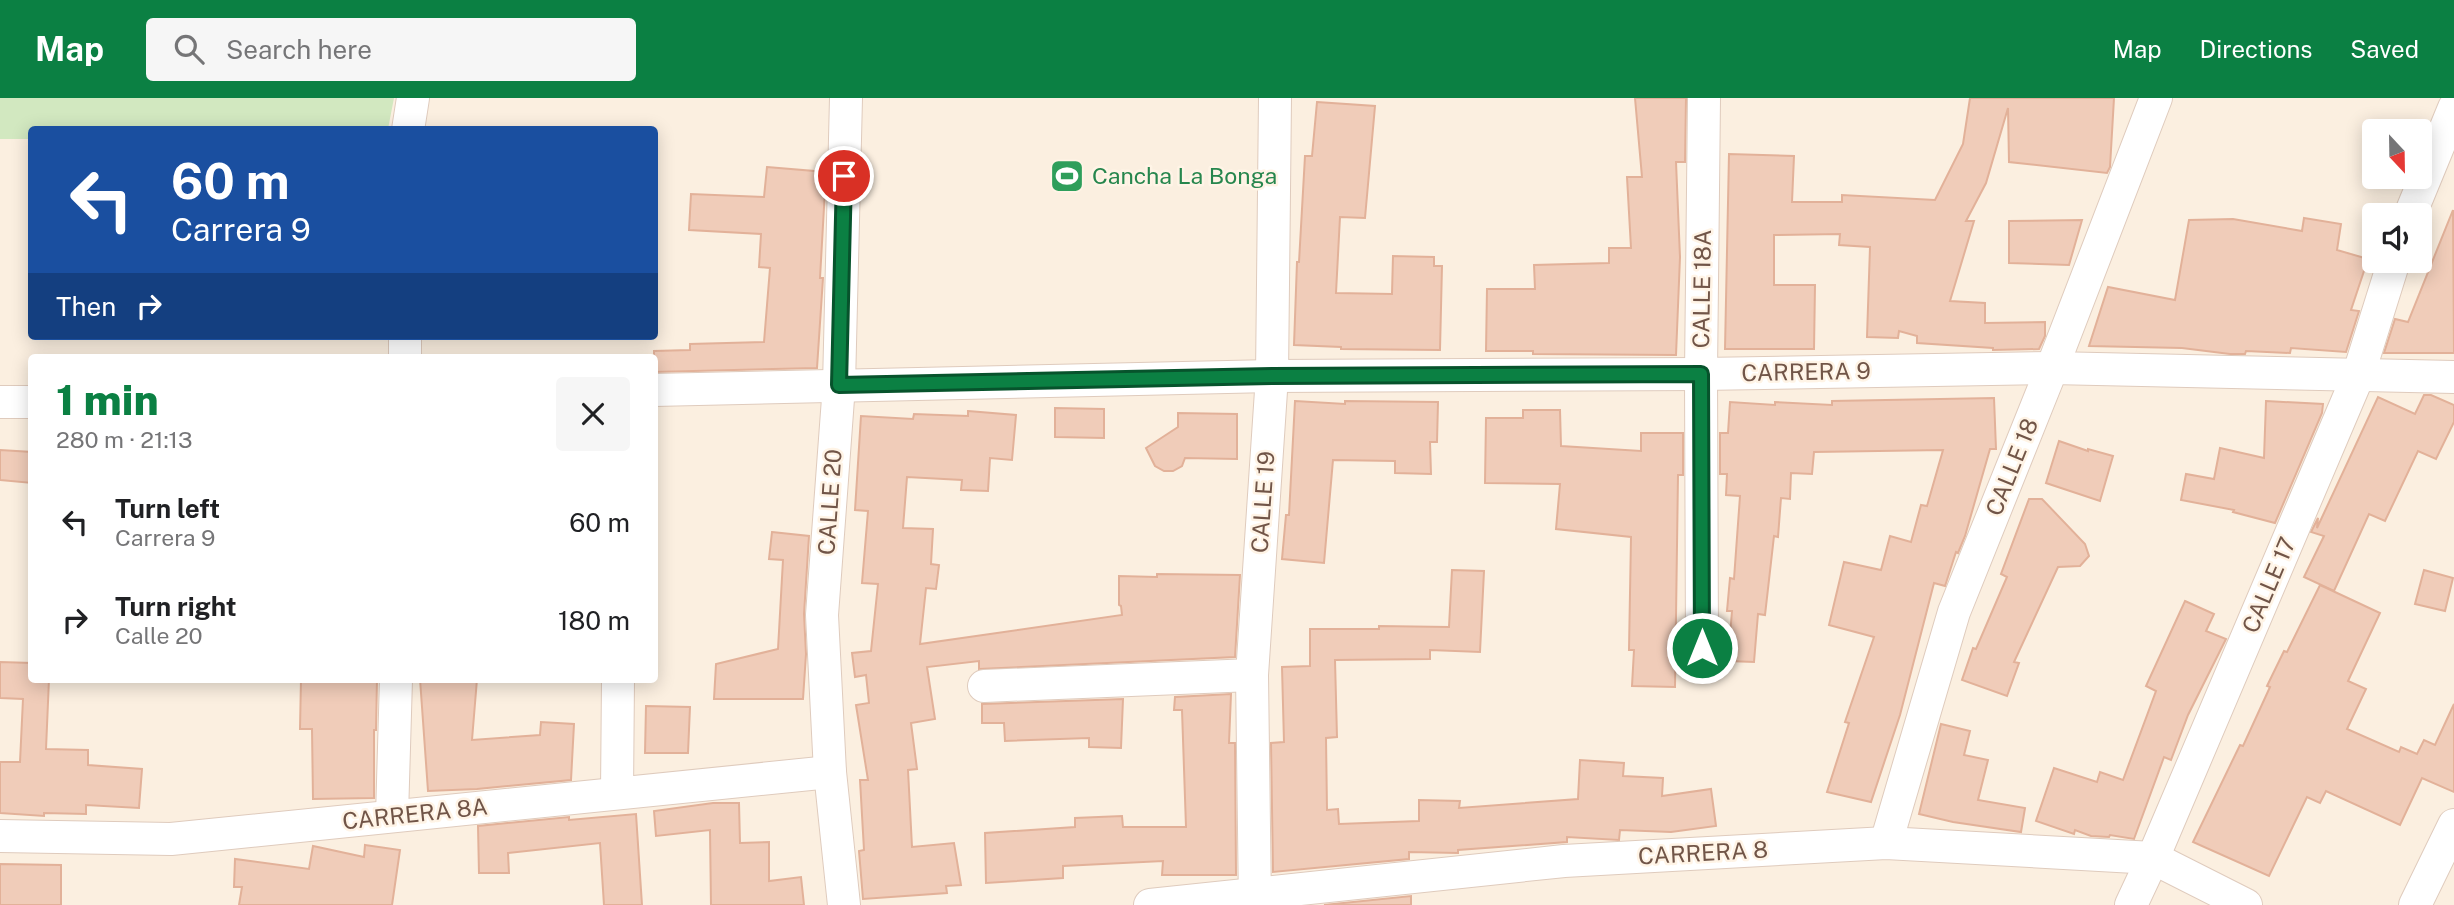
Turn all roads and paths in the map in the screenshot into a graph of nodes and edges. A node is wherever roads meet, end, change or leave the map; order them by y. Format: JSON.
{"nodes":[{"id":1,"x":413,"y":98,"type":"edge"},
{"id":2,"x":846,"y":98,"type":"edge"},
{"id":3,"x":1275,"y":98,"type":"edge"},
{"id":4,"x":1704,"y":98,"type":"edge"},
{"id":5,"x":2156,"y":98,"type":"edge"},
{"id":6,"x":2454,"y":108,"type":"edge"},
{"id":7,"x":409,"y":126,"type":"edge"},
{"id":8,"x":2415,"y":203,"type":"edge"},
{"id":9,"x":2390,"y":273,"type":"edge"},
{"id":10,"x":2052,"y":368,"type":"junction"},
{"id":11,"x":1701,"y":374,"type":"junction"},
{"id":12,"x":1272,"y":376,"type":"junction"},
{"id":13,"x":2358,"y":376,"type":"junction"},
{"id":14,"x":2454,"y":377,"type":"edge"},
{"id":15,"x":839,"y":385,"type":"junction"},
{"id":16,"x":658,"y":390,"type":"edge"},
{"id":17,"x":0,"y":402,"type":"edge"},
{"id":18,"x":28,"y":402,"type":"edge"},
{"id":19,"x":1702,"y":648,"type":"dead end"},
{"id":20,"x":1252,"y":675,"type":"junction"},
{"id":21,"x":396,"y":683,"type":"edge"},
{"id":22,"x":618,"y":683,"type":"edge"},
{"id":23,"x":984,"y":687,"type":"dead end"},
{"id":24,"x":830,"y":772,"type":"junction"},
{"id":25,"x":617,"y":793,"type":"junction"},
{"id":26,"x":392,"y":816,"type":"junction"},
{"id":27,"x":2454,"y":825,"type":"edge"},
{"id":28,"x":0,"y":836,"type":"edge"},
{"id":29,"x":1886,"y":843,"type":"junction"},
{"id":30,"x":2153,"y":858,"type":"junction"},
{"id":31,"x":1254,"y":900,"type":"edge"},
{"id":32,"x":844,"y":905,"type":"edge"},
{"id":33,"x":1150,"y":905,"type":"edge"},
{"id":34,"x":2131,"y":905,"type":"edge"},
{"id":35,"x":2246,"y":905,"type":"edge"},
{"id":36,"x":2415,"y":905,"type":"edge"}],
"edges":[{"from":1,"to":7,"type":"street"},
{"from":2,"to":15,"type":"street","name":"CALLE 20"},
{"from":3,"to":12,"type":"street","name":"CALLE 19"},
{"from":4,"to":11,"type":"street","name":"CALLE 18A"},
{"from":5,"to":10,"type":"street","name":"CALLE 18"},
{"from":6,"to":8,"type":"street"},
{"from":9,"to":13,"type":"street","name":"CALLE 17"},
{"from":10,"to":11,"type":"street","name":"CARRERA 9"},
{"from":10,"to":13,"type":"street","name":"CARRERA 9"},
{"from":10,"to":29,"type":"street","name":"CALLE 18"},
{"from":11,"to":12,"type":"street","name":"CARRERA 9"},
{"from":11,"to":19,"type":"street","name":"CALLE 18A"},
{"from":12,"to":15,"type":"street","name":"CARRERA 9"},
{"from":12,"to":20,"type":"street","name":"CALLE 19"},
{"from":13,"to":14,"type":"street","name":"CARRERA 9"},
{"from":13,"to":30,"type":"street","name":"CALLE 17"},
{"from":15,"to":16,"type":"street","name":"CARRERA 9"},
{"from":15,"to":24,"type":"street","name":"CALLE 20"},
{"from":17,"to":18,"type":"street"},
{"from":20,"to":23,"type":"street"},
{"from":20,"to":31,"type":"street","name":"CALLE 19"},
{"from":21,"to":26,"type":"street"},
{"from":22,"to":25,"type":"street"},
{"from":24,"to":25,"type":"street","name":"CARRERA 8A"},
{"from":24,"to":32,"type":"street","name":"CALLE 20"},
{"from":25,"to":26,"type":"street","name":"CARRERA 8A"},
{"from":26,"to":28,"type":"street","name":"CARRERA 8A"},
{"from":27,"to":36,"type":"street"},
{"from":29,"to":30,"type":"street","name":"CARRERA 8"},
{"from":29,"to":31,"type":"street","name":"CARRERA 8"},
{"from":30,"to":34,"type":"street","name":"CALLE 17"},
{"from":30,"to":35,"type":"street","name":"CARRERA 8"},
{"from":31,"to":33,"type":"street","name":"CARRERA 8"}]}
